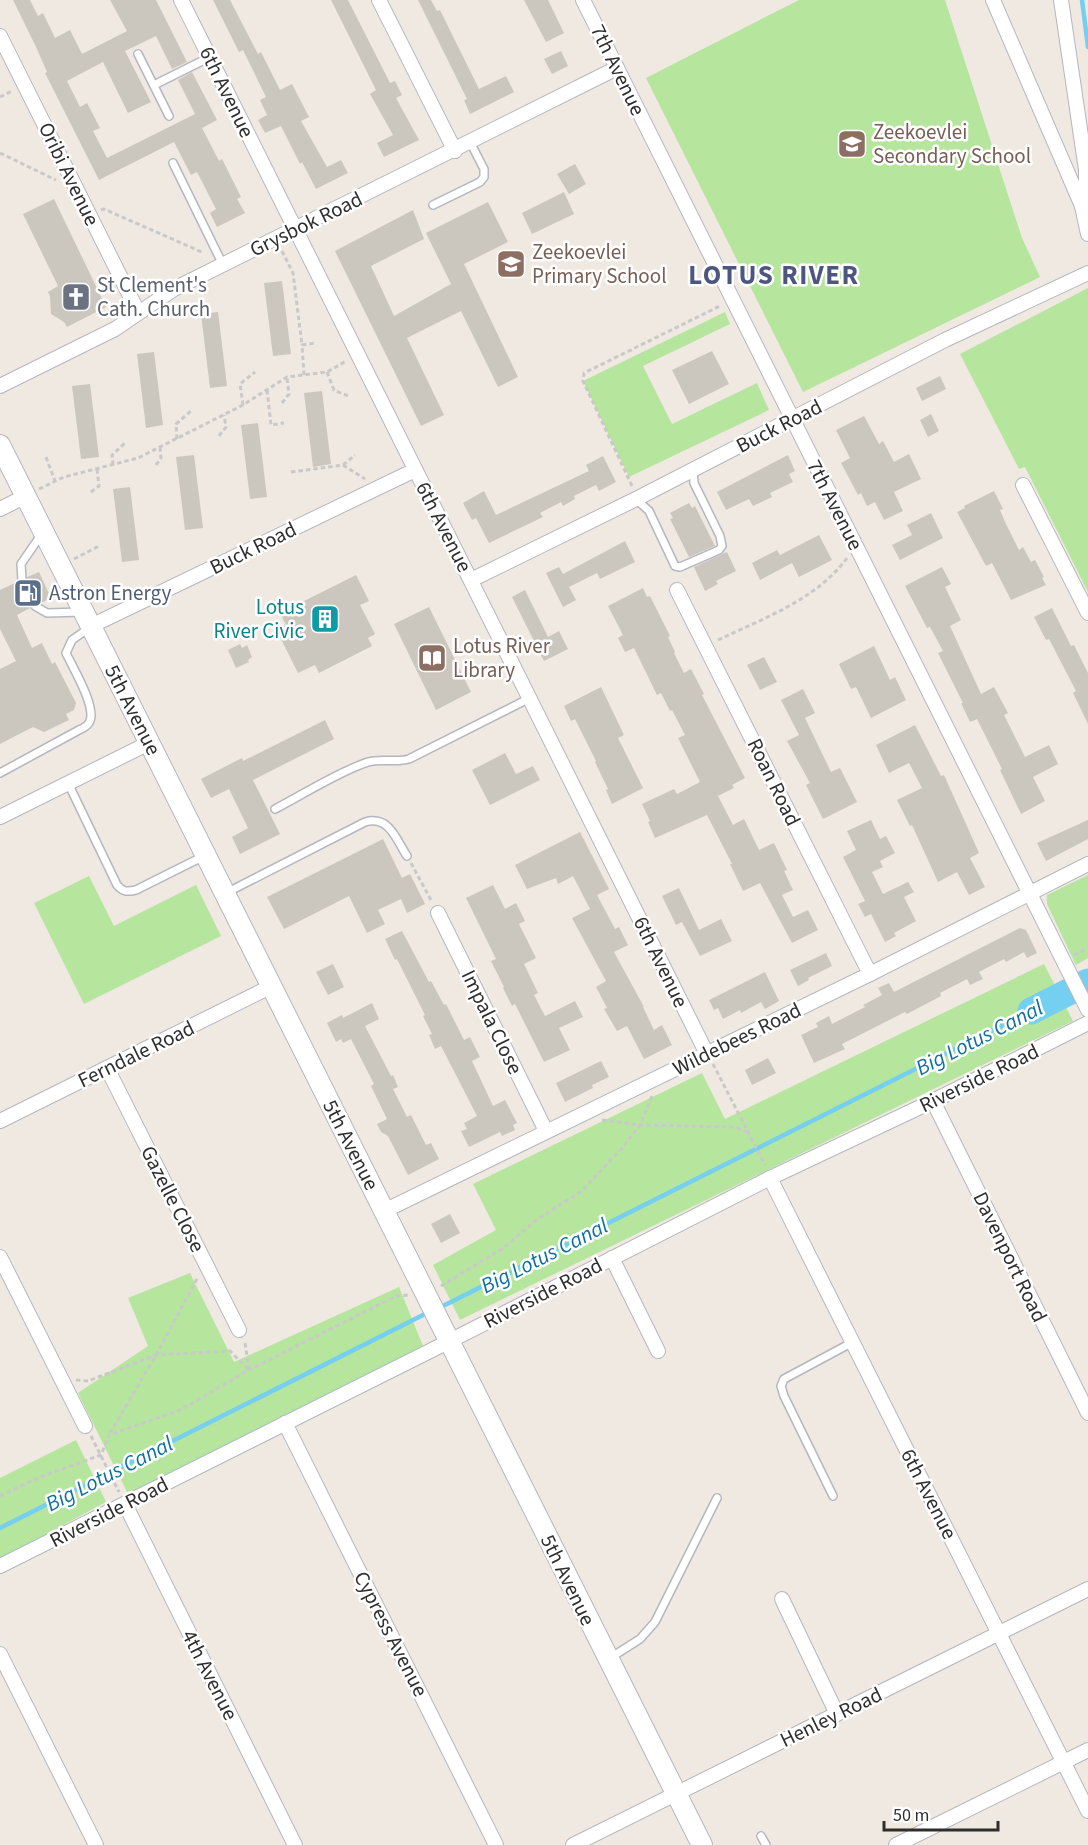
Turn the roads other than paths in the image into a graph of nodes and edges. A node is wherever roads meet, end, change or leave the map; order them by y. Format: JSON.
{"nodes":[{"id":1,"x":181,"y":0,"type":"edge"},
{"id":2,"x":379,"y":0,"type":"edge"},
{"id":3,"x":583,"y":0,"type":"edge"},
{"id":4,"x":993,"y":0,"type":"edge"},
{"id":5,"x":1060,"y":0,"type":"edge"},
{"id":6,"x":0,"y":36,"type":"edge"},
{"id":7,"x":138,"y":54,"type":"dead end"},
{"id":8,"x":210,"y":57,"type":"junction"},
{"id":9,"x":617,"y":68,"type":"junction"},
{"id":10,"x":154,"y":86,"type":"junction"},
{"id":11,"x":169,"y":116,"type":"dead end"},
{"id":12,"x":470,"y":142,"type":"junction"},
{"id":13,"x":455,"y":151,"type":"junction"},
{"id":14,"x":173,"y":163,"type":"dead end"},
{"id":15,"x":433,"y":205,"type":"dead end"},
{"id":16,"x":1082,"y":206,"type":"junction"},
{"id":17,"x":295,"y":229,"type":"junction"},
{"id":18,"x":1088,"y":234,"type":"edge"},
{"id":19,"x":219,"y":267,"type":"junction"},
{"id":20,"x":1088,"y":273,"type":"edge"},
{"id":21,"x":138,"y":312,"type":"junction"},
{"id":22,"x":0,"y":386,"type":"edge"},
{"id":23,"x":792,"y":420,"type":"junction"},
{"id":24,"x":0,"y":445,"type":"edge"},
{"id":25,"x":415,"y":470,"type":"junction"},
{"id":26,"x":693,"y":470,"type":"junction"},
{"id":27,"x":1023,"y":485,"type":"dead end"},
{"id":28,"x":26,"y":496,"type":"junction"},
{"id":29,"x":636,"y":499,"type":"junction"},
{"id":30,"x":0,"y":509,"type":"edge"},
{"id":31,"x":44,"y":532,"type":"junction"},
{"id":32,"x":22,"y":579,"type":"dead end"},
{"id":33,"x":471,"y":580,"type":"junction"},
{"id":34,"x":677,"y":590,"type":"dead end"},
{"id":35,"x":35,"y":606,"type":"dead end"},
{"id":36,"x":1088,"y":614,"type":"edge"},
{"id":37,"x":87,"y":619,"type":"junction"},
{"id":38,"x":530,"y":698,"type":"junction"},
{"id":39,"x":149,"y":743,"type":"junction"},
{"id":40,"x":0,"y":773,"type":"edge"},
{"id":41,"x":68,"y":783,"type":"junction"},
{"id":42,"x":275,"y":809,"type":"dead end"},
{"id":43,"x":0,"y":818,"type":"edge"},
{"id":44,"x":206,"y":855,"type":"junction"},
{"id":45,"x":407,"y":856,"type":"road end"},
{"id":46,"x":1088,"y":864,"type":"edge"},
{"id":47,"x":225,"y":893,"type":"junction"},
{"id":48,"x":1030,"y":893,"type":"junction"},
{"id":49,"x":438,"y":913,"type":"road end"},
{"id":50,"x":870,"y":974,"type":"junction"},
{"id":51,"x":272,"y":987,"type":"junction"},
{"id":52,"x":1086,"y":1006,"type":"edge"},
{"id":53,"x":1088,"y":1023,"type":"edge"},
{"id":54,"x":707,"y":1054,"type":"junction"},
{"id":55,"x":107,"y":1068,"type":"junction"},
{"id":56,"x":933,"y":1101,"type":"junction"},
{"id":57,"x":0,"y":1121,"type":"edge"},
{"id":58,"x":546,"y":1131,"type":"junction"},
{"id":59,"x":770,"y":1178,"type":"junction"},
{"id":60,"x":384,"y":1210,"type":"junction"},
{"id":61,"x":0,"y":1257,"type":"edge"},
{"id":62,"x":612,"y":1258,"type":"junction"},
{"id":63,"x":239,"y":1330,"type":"road end"},
{"id":64,"x":450,"y":1341,"type":"junction"},
{"id":65,"x":853,"y":1342,"type":"junction"},
{"id":66,"x":658,"y":1352,"type":"dead end"},
{"id":67,"x":1088,"y":1413,"type":"edge"},
{"id":68,"x":285,"y":1423,"type":"junction"},
{"id":69,"x":87,"y":1428,"type":"road end"},
{"id":70,"x":833,"y":1496,"type":"dead end"},
{"id":71,"x":717,"y":1498,"type":"dead end"},
{"id":72,"x":124,"y":1504,"type":"junction"},
{"id":73,"x":0,"y":1566,"type":"edge"},
{"id":74,"x":1088,"y":1589,"type":"edge"},
{"id":75,"x":782,"y":1599,"type":"dead end"},
{"id":76,"x":999,"y":1634,"type":"junction"},
{"id":77,"x":0,"y":1654,"type":"edge"},
{"id":78,"x":608,"y":1659,"type":"junction"},
{"id":79,"x":837,"y":1714,"type":"junction"},
{"id":80,"x":1088,"y":1750,"type":"edge"},
{"id":81,"x":1064,"y":1762,"type":"junction"},
{"id":82,"x":676,"y":1794,"type":"junction"},
{"id":83,"x":1088,"y":1811,"type":"edge"},
{"id":84,"x":762,"y":1836,"type":"dead end"},
{"id":85,"x":96,"y":1845,"type":"edge"},
{"id":86,"x":295,"y":1845,"type":"edge"},
{"id":87,"x":496,"y":1845,"type":"edge"},
{"id":88,"x":573,"y":1845,"type":"edge"},
{"id":89,"x":702,"y":1845,"type":"edge"},
{"id":90,"x":766,"y":1845,"type":"edge"},
{"id":91,"x":896,"y":1845,"type":"edge"}],
"edges":[{"from":1,"to":8,"type":"street","name":"6th Avenue"},
{"from":2,"to":13,"type":"street"},
{"from":3,"to":9,"type":"street","name":"7th Avenue"},
{"from":4,"to":16,"type":"street"},
{"from":5,"to":16,"type":"street"},
{"from":6,"to":21,"type":"street","name":"Oribi Avenue"},
{"from":7,"to":10,"type":"lane"},
{"from":8,"to":10,"type":"lane"},
{"from":8,"to":17,"type":"street","name":"6th Avenue"},
{"from":9,"to":12,"type":"street","name":"Grysbok Road"},
{"from":9,"to":23,"type":"street","name":"7th Avenue"},
{"from":10,"to":11,"type":"lane"},
{"from":12,"to":13,"type":"street","name":"Grysbok Road"},
{"from":12,"to":15,"type":"lane"},
{"from":13,"to":17,"type":"street","name":"Grysbok Road"},
{"from":14,"to":19,"type":"lane"},
{"from":16,"to":18,"type":"street"},
{"from":17,"to":19,"type":"street","name":"Grysbok Road"},
{"from":17,"to":25,"type":"street","name":"6th Avenue"},
{"from":19,"to":21,"type":"street","name":"Grysbok Road"},
{"from":20,"to":23,"type":"street","name":"Buck Road"},
{"from":21,"to":22,"type":"street","name":"Grysbok Road"},
{"from":23,"to":26,"type":"street","name":"Buck Road"},
{"from":23,"to":48,"type":"street","name":"7th Avenue"},
{"from":24,"to":28,"type":"main road","name":"5th Avenue"},
{"from":25,"to":33,"type":"street","name":"6th Avenue"},
{"from":25,"to":37,"type":"street","name":"Buck Road"},
{"from":26,"to":29,"type":"street","name":"Buck Road"},
{"from":26,"to":29,"type":"lane"},
{"from":27,"to":36,"type":"street"},
{"from":28,"to":30,"type":"street"},
{"from":28,"to":31,"type":"main road","name":"5th Avenue"},
{"from":29,"to":33,"type":"street","name":"Buck Road"},
{"from":31,"to":32,"type":"lane"},
{"from":31,"to":37,"type":"main road","name":"5th Avenue"},
{"from":33,"to":38,"type":"street","name":"6th Avenue"},
{"from":34,"to":50,"type":"street","name":"Roan Road"},
{"from":35,"to":37,"type":"lane"},
{"from":37,"to":39,"type":"main road","name":"5th Avenue"},
{"from":37,"to":40,"type":"lane"},
{"from":38,"to":42,"type":"lane"},
{"from":38,"to":54,"type":"street","name":"6th Avenue"},
{"from":39,"to":41,"type":"street"},
{"from":39,"to":44,"type":"main road","name":"5th Avenue"},
{"from":41,"to":43,"type":"street"},
{"from":41,"to":44,"type":"lane"},
{"from":44,"to":47,"type":"main road","name":"5th Avenue"},
{"from":45,"to":47,"type":"lane"},
{"from":46,"to":48,"type":"street","name":"Wildebees Road"},
{"from":47,"to":51,"type":"main road","name":"5th Avenue"},
{"from":48,"to":50,"type":"street","name":"Wildebees Road"},
{"from":48,"to":52,"type":"street","name":"7th Avenue"},
{"from":49,"to":58,"type":"street","name":"Impala Close"},
{"from":50,"to":54,"type":"street","name":"Wildebees Road"},
{"from":51,"to":55,"type":"street","name":"Ferndale Road"},
{"from":51,"to":60,"type":"main road","name":"5th Avenue"},
{"from":53,"to":56,"type":"street","name":"Riverside Road"},
{"from":54,"to":58,"type":"street","name":"Wildebees Road"},
{"from":55,"to":57,"type":"street","name":"Ferndale Road"},
{"from":55,"to":63,"type":"street","name":"Gazelle Close"},
{"from":56,"to":59,"type":"street","name":"Riverside Road"},
{"from":56,"to":67,"type":"street","name":"Davenport Road"},
{"from":58,"to":60,"type":"street","name":"Wildebees Road"},
{"from":59,"to":62,"type":"street","name":"Riverside Road"},
{"from":59,"to":65,"type":"street","name":"6th Avenue"},
{"from":60,"to":64,"type":"main road","name":"5th Avenue"},
{"from":61,"to":69,"type":"street"},
{"from":62,"to":64,"type":"street","name":"Riverside Road"},
{"from":62,"to":66,"type":"street"},
{"from":64,"to":68,"type":"street","name":"Riverside Road"},
{"from":64,"to":78,"type":"main road","name":"5th Avenue"},
{"from":65,"to":70,"type":"lane"},
{"from":65,"to":76,"type":"street","name":"6th Avenue"},
{"from":68,"to":72,"type":"street","name":"Riverside Road"},
{"from":68,"to":87,"type":"street","name":"Cypress Avenue"},
{"from":71,"to":78,"type":"lane"},
{"from":72,"to":73,"type":"street","name":"Riverside Road"},
{"from":72,"to":86,"type":"street","name":"4th Avenue"},
{"from":74,"to":76,"type":"street","name":"Henley Road"},
{"from":75,"to":79,"type":"street"},
{"from":76,"to":79,"type":"street","name":"Henley Road"},
{"from":76,"to":81,"type":"street","name":"6th Avenue"},
{"from":77,"to":85,"type":"street"},
{"from":78,"to":82,"type":"main road","name":"5th Avenue"},
{"from":79,"to":82,"type":"street","name":"Henley Road"},
{"from":80,"to":81,"type":"street"},
{"from":81,"to":83,"type":"street","name":"6th Avenue"},
{"from":81,"to":91,"type":"street"},
{"from":82,"to":88,"type":"street","name":"Henley Road"},
{"from":82,"to":89,"type":"main road","name":"5th Avenue"},
{"from":84,"to":90,"type":"lane"}]}
